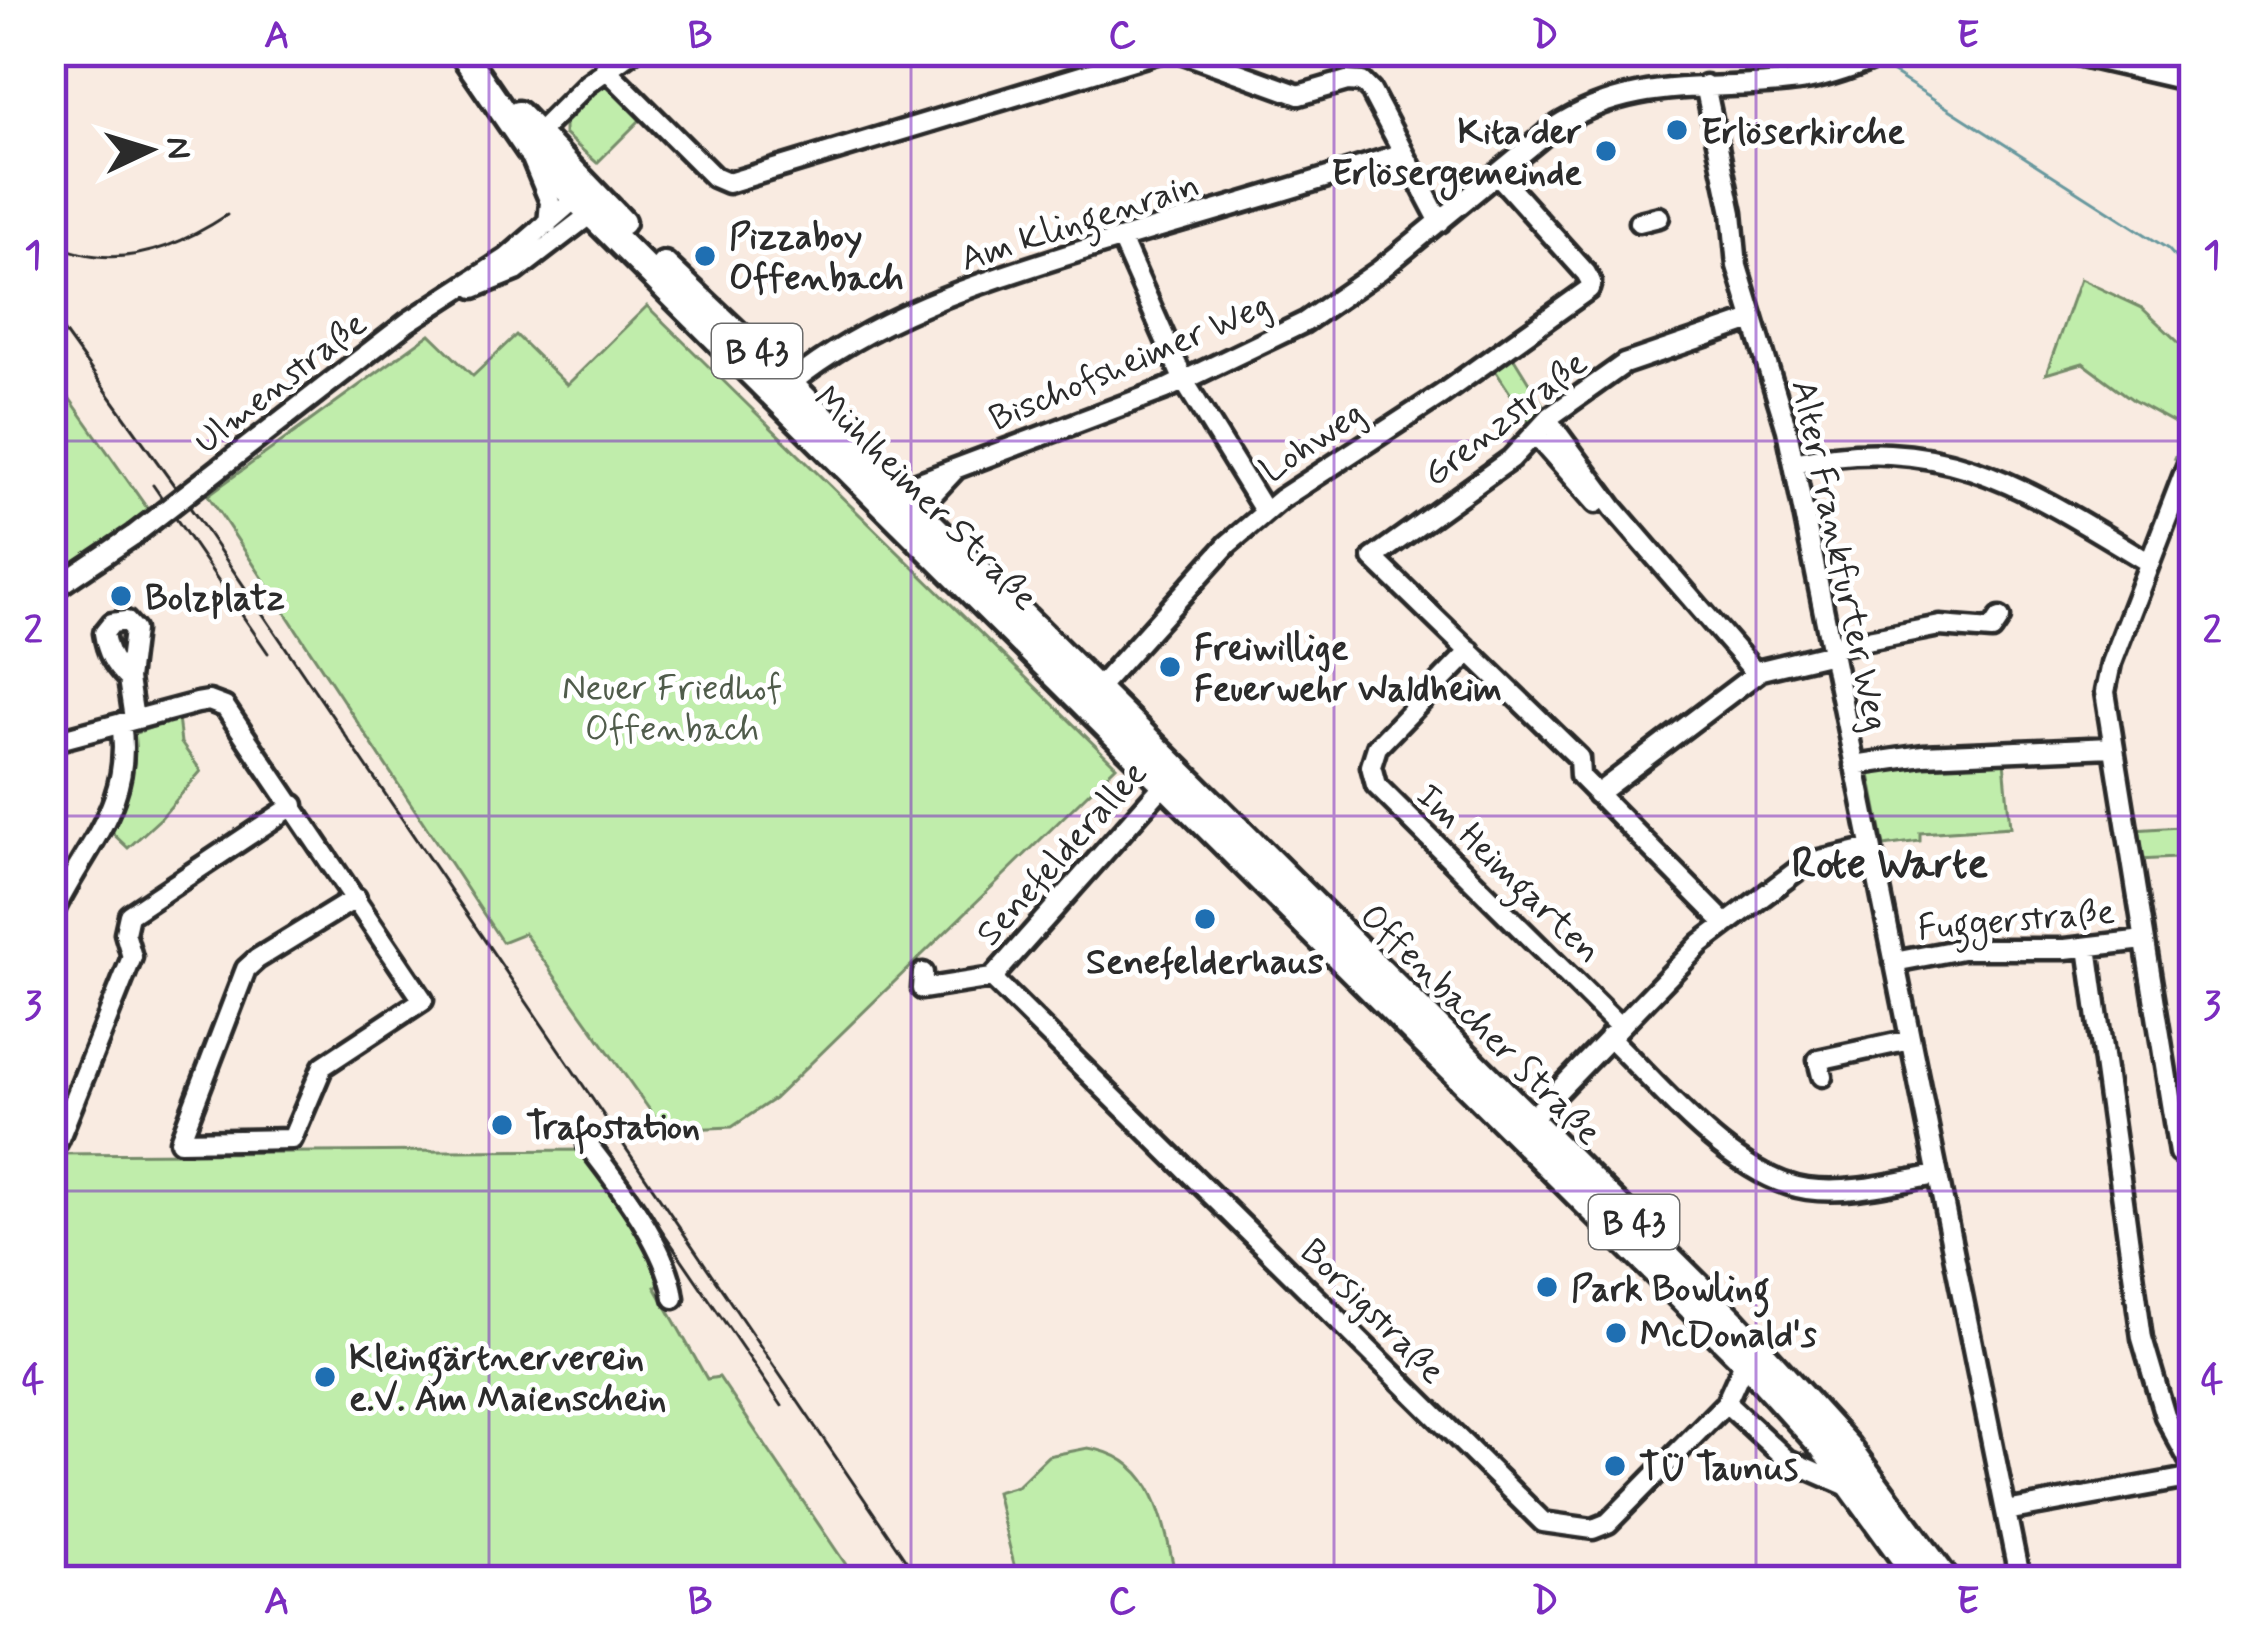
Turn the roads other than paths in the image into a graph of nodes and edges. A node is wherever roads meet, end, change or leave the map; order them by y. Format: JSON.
{"nodes":[{"id":1,"x":461,"y":51,"type":"edge"},
{"id":2,"x":633,"y":51,"type":"edge"},
{"id":3,"x":1163,"y":51,"type":"edge"},
{"id":4,"x":1178,"y":51,"type":"edge"},
{"id":5,"x":1895,"y":51,"type":"edge"},
{"id":6,"x":2060,"y":51,"type":"edge"},
{"id":7,"x":605,"y":68,"type":"junction"},
{"id":8,"x":2194,"y":82,"type":"edge"},
{"id":9,"x":1705,"y":85,"type":"junction"},
{"id":10,"x":533,"y":142,"type":"junction"},
{"id":11,"x":1403,"y":153,"type":"junction"},
{"id":12,"x":1497,"y":174,"type":"junction"},
{"id":13,"x":590,"y":201,"type":"junction"},
{"id":14,"x":1440,"y":222,"type":"junction"},
{"id":15,"x":548,"y":224,"type":"junction"},
{"id":16,"x":1121,"y":238,"type":"junction"},
{"id":17,"x":452,"y":295,"type":"junction"},
{"id":18,"x":1752,"y":320,"type":"junction"},
{"id":19,"x":1184,"y":381,"type":"junction"},
{"id":20,"x":790,"y":384,"type":"junction"},
{"id":21,"x":1542,"y":427,"type":"junction"},
{"id":22,"x":1794,"y":463,"type":"junction"},
{"id":23,"x":2187,"y":466,"type":"dead end"},
{"id":24,"x":957,"y":468,"type":"junction"},
{"id":25,"x":889,"y":495,"type":"junction"},
{"id":26,"x":1265,"y":512,"type":"junction"},
{"id":27,"x":911,"y":517,"type":"junction"},
{"id":28,"x":2148,"y":562,"type":"junction"},
{"id":29,"x":51,"y":590,"type":"edge"},
{"id":30,"x":2000,"y":618,"type":"dead end"},
{"id":31,"x":1831,"y":650,"type":"junction"},
{"id":32,"x":1470,"y":651,"type":"junction"},
{"id":33,"x":1756,"y":674,"type":"junction"},
{"id":34,"x":128,"y":679,"type":"dead end"},
{"id":35,"x":1097,"y":689,"type":"junction"},
{"id":36,"x":127,"y":721,"type":"junction"},
{"id":37,"x":51,"y":742,"type":"edge"},
{"id":38,"x":2112,"y":747,"type":"junction"},
{"id":39,"x":1142,"y":748,"type":"junction"},
{"id":40,"x":1855,"y":764,"type":"junction"},
{"id":41,"x":1170,"y":778,"type":"junction"},
{"id":42,"x":1598,"y":794,"type":"junction"},
{"id":43,"x":294,"y":805,"type":"junction"},
{"id":44,"x":1871,"y":848,"type":"junction"},
{"id":45,"x":356,"y":898,"type":"junction"},
{"id":46,"x":51,"y":917,"type":"edge"},
{"id":47,"x":1725,"y":923,"type":"junction"},
{"id":48,"x":2144,"y":940,"type":"junction"},
{"id":49,"x":2088,"y":947,"type":"junction"},
{"id":50,"x":1894,"y":962,"type":"junction"},
{"id":51,"x":923,"y":974,"type":"dead end"},
{"id":52,"x":992,"y":978,"type":"junction"},
{"id":53,"x":1614,"y":1031,"type":"junction"},
{"id":54,"x":1910,"y":1040,"type":"junction"},
{"id":55,"x":1822,"y":1076,"type":"dead end"},
{"id":56,"x":1529,"y":1121,"type":"junction"},
{"id":57,"x":55,"y":1141,"type":"edge"},
{"id":58,"x":588,"y":1144,"type":"dead end"},
{"id":59,"x":2194,"y":1156,"type":"edge"},
{"id":60,"x":1937,"y":1174,"type":"junction"},
{"id":61,"x":674,"y":1298,"type":"dead end"},
{"id":62,"x":1745,"y":1361,"type":"junction"},
{"id":63,"x":1726,"y":1403,"type":"junction"},
{"id":64,"x":2194,"y":1473,"type":"edge"},
{"id":65,"x":1856,"y":1490,"type":"junction"},
{"id":66,"x":2006,"y":1510,"type":"junction"},
{"id":67,"x":1920,"y":1581,"type":"edge"},
{"id":68,"x":1947,"y":1581,"type":"edge"},
{"id":69,"x":2020,"y":1581,"type":"edge"}],
"edges":[{"from":1,"to":10,"type":"main road","name":"Mühlheimer Straße","number":"B 43"},
{"from":2,"to":7,"type":"street"},
{"from":3,"to":7,"type":"street"},
{"from":4,"to":11,"type":"street"},
{"from":5,"to":9,"type":"street","name":"Bischofsheimer Weg"},
{"from":6,"to":8,"type":"street"},
{"from":7,"to":10,"type":"street"},
{"from":9,"to":12,"type":"street","name":"Bischofsheimer Weg"},
{"from":9,"to":18,"type":"street","name":"Alter Frankfurter Weg"},
{"from":10,"to":13,"type":"main road","name":"Mühlheimer Straße","number":"B 43"},
{"from":10,"to":15,"type":"street"},
{"from":11,"to":14,"type":"street"},
{"from":11,"to":16,"type":"street","name":"Am Klingenrain"},
{"from":12,"to":14,"type":"street","name":"Bischofsheimer Weg"},
{"from":12,"to":26,"type":"street","name":"Lohweg"},
{"from":13,"to":15,"type":"street","name":"Ulmenstraße"},
{"from":13,"to":17,"type":"street"},
{"from":13,"to":20,"type":"main road","name":"Mühlheimer Straße","number":"B 43"},
{"from":13,"to":25,"type":"main road","name":"Mühlheimer Straße"},
{"from":14,"to":19,"type":"street","name":"Bischofsheimer Weg"},
{"from":15,"to":17,"type":"street","name":"Ulmenstraße"},
{"from":16,"to":19,"type":"street"},
{"from":16,"to":20,"type":"street","name":"Am Klingenrain"},
{"from":17,"to":29,"type":"street","name":"Ulmenstraße","bridge":true},
{"from":18,"to":21,"type":"street","name":"Grenzstraße"},
{"from":18,"to":22,"type":"street","name":"Alter Frankfurter Weg"},
{"from":19,"to":24,"type":"street","name":"Bischofsheimer Weg"},
{"from":19,"to":26,"type":"street"},
{"from":20,"to":25,"type":"main road","name":"Mühlheimer Straße","number":"B 43"},
{"from":21,"to":32,"type":"street","name":"Grenzstraße"},
{"from":21,"to":33,"type":"street"},
{"from":22,"to":28,"type":"street"},
{"from":22,"to":31,"type":"street","name":"Alter Frankfurter Weg"},
{"from":23,"to":28,"type":"street"},
{"from":24,"to":25,"type":"street","name":"Bischofsheimer Weg"},
{"from":24,"to":27,"type":"street","name":"Bischofsheimer Weg"},
{"from":25,"to":27,"type":"main road","name":"Mühlheimer Straße","number":"B 43"},
{"from":26,"to":35,"type":"street","name":"Lohweg"},
{"from":27,"to":35,"type":"main road","name":"Mühlheimer Straße","number":"B 43"},
{"from":27,"to":39,"type":"main road","name":"Mühlheimer Straße","number":"B 43"},
{"from":28,"to":38,"type":"street"},
{"from":30,"to":31,"type":"street"},
{"from":31,"to":33,"type":"street"},
{"from":31,"to":40,"type":"street","name":"Alter Frankfurter Weg"},
{"from":32,"to":42,"type":"street"},
{"from":32,"to":53,"type":"street","name":"Im Heimgarten"},
{"from":33,"to":42,"type":"street"},
{"from":34,"to":36,"type":"street"},
{"from":35,"to":39,"type":"main road","name":"Mühlheimer Straße","number":"B 43"},
{"from":36,"to":37,"type":"street"},
{"from":36,"to":43,"type":"street"},
{"from":36,"to":46,"type":"street"},
{"from":38,"to":40,"type":"street"},
{"from":38,"to":48,"type":"street"},
{"from":39,"to":41,"type":"main road","name":"Offenbacher Straße","number":"B 43"},
{"from":40,"to":44,"type":"street","name":"Alter Frankfurter Weg"},
{"from":41,"to":52,"type":"street","name":"Senefelderallee"},
{"from":41,"to":56,"type":"main road","name":"Offenbacher Straße","number":"B 43"},
{"from":41,"to":62,"type":"main road","name":"Offenbacher Straße","number":"B 43"},
{"from":42,"to":47,"type":"street"},
{"from":43,"to":45,"type":"street"},
{"from":43,"to":57,"type":"street"},
{"from":44,"to":47,"type":"street"},
{"from":44,"to":50,"type":"street","name":"Alter Frankfurter Weg"},
{"from":45,"to":45,"type":"street"},
{"from":47,"to":53,"type":"street"},
{"from":48,"to":49,"type":"street","name":"Fuggerstraße"},
{"from":48,"to":59,"type":"street"},
{"from":49,"to":50,"type":"street","name":"Fuggerstraße"},
{"from":49,"to":64,"type":"street"},
{"from":50,"to":54,"type":"street","name":"Alter Frankfurter Weg"},
{"from":51,"to":52,"type":"street"},
{"from":52,"to":63,"type":"street","name":"Borsigstraße"},
{"from":53,"to":56,"type":"street"},
{"from":53,"to":60,"type":"street","name":"Im Heimgarten"},
{"from":54,"to":55,"type":"street"},
{"from":54,"to":60,"type":"street","name":"Alter Frankfurter Weg"},
{"from":56,"to":68,"type":"main road","name":"Offenbacher Straße","number":"B 43"},
{"from":58,"to":61,"type":"street"},
{"from":60,"to":66,"type":"street","name":"Alter Frankfurter Weg"},
{"from":62,"to":63,"type":"street","name":"Borsigstraße"},
{"from":62,"to":65,"type":"main road","name":"Offenbacher Straße","number":"B 43"},
{"from":63,"to":65,"type":"street"},
{"from":64,"to":66,"type":"street"},
{"from":65,"to":67,"type":"main road","name":"Offenbacher Straße","number":"B 43"},
{"from":66,"to":69,"type":"street","name":"Alter Frankfurter Weg"}]}
